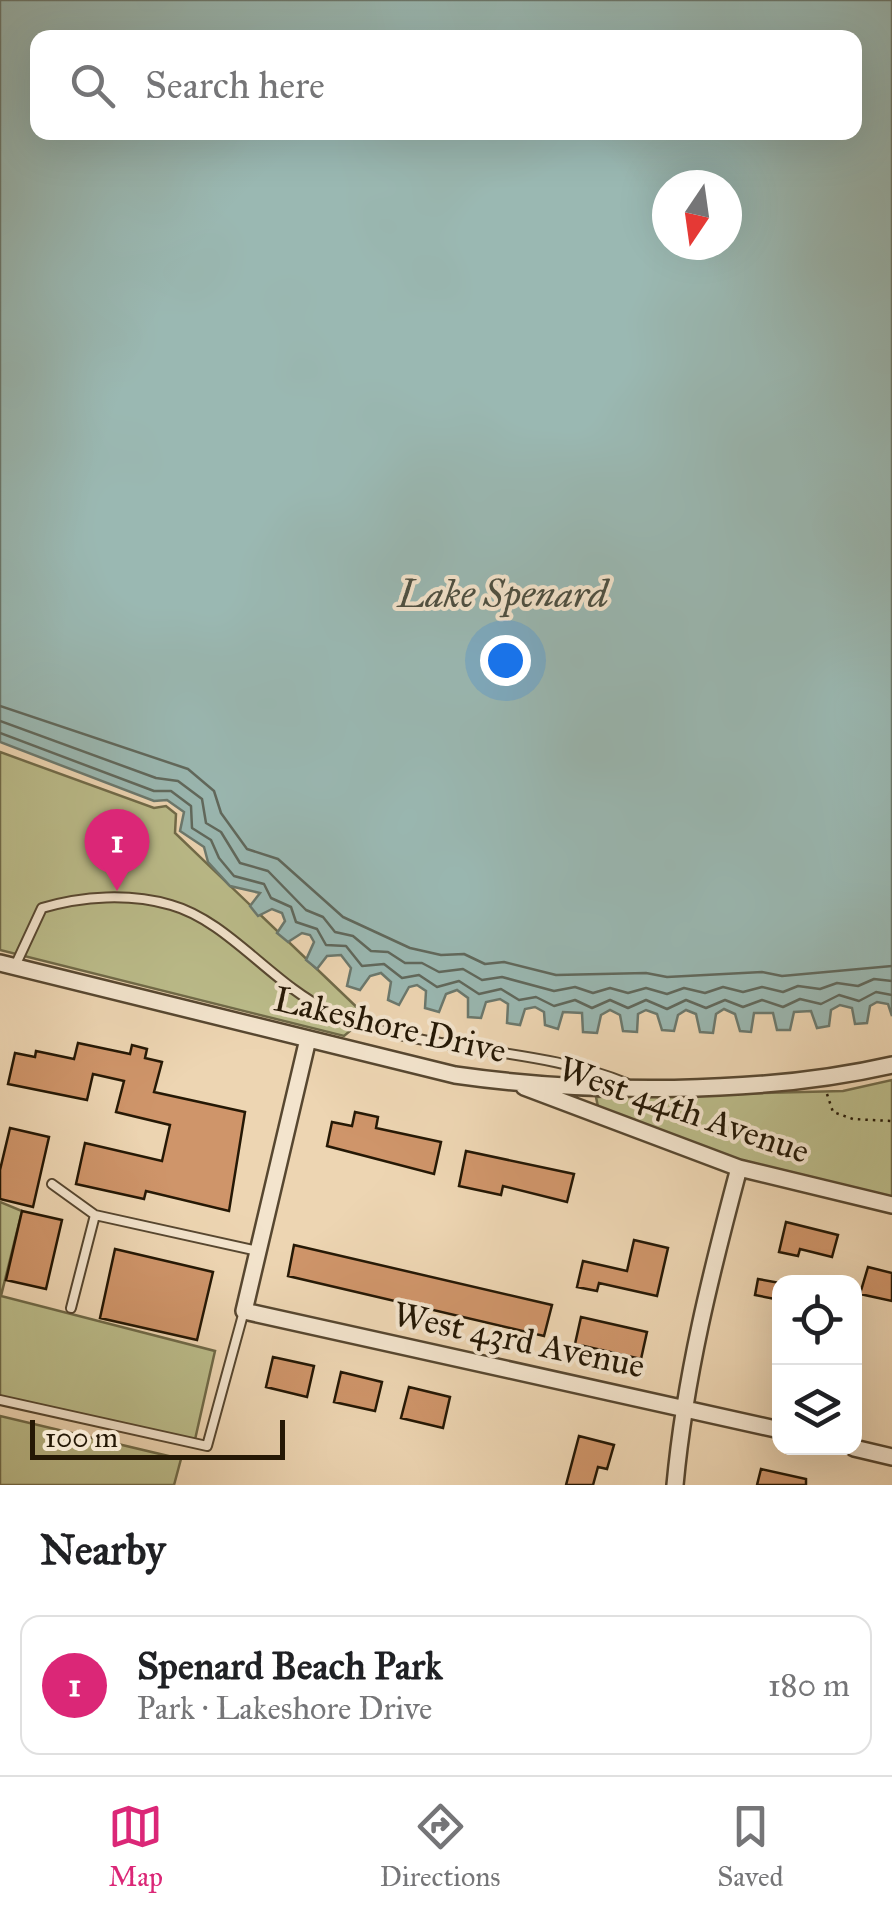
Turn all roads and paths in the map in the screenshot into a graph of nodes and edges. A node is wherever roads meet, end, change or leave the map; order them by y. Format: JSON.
{"nodes":[{"id":1,"x":7,"y":964,"type":"edge"},
{"id":2,"x":308,"y":1039,"type":"junction"},
{"id":3,"x":892,"y":1065,"type":"edge"},
{"id":4,"x":516,"y":1084,"type":"junction"},
{"id":5,"x":635,"y":1086,"type":"junction"},
{"id":6,"x":739,"y":1168,"type":"junction"},
{"id":7,"x":52,"y":1184,"type":"dead end"},
{"id":8,"x":892,"y":1204,"type":"edge"},
{"id":9,"x":95,"y":1215,"type":"junction"},
{"id":10,"x":258,"y":1251,"type":"junction"},
{"id":11,"x":70,"y":1308,"type":"dead end"},
{"id":12,"x":244,"y":1311,"type":"junction"},
{"id":13,"x":0,"y":1400,"type":"edge"},
{"id":14,"x":682,"y":1406,"type":"junction"},
{"id":15,"x":772,"y":1428,"type":"edge"},
{"id":16,"x":862,"y":1450,"type":"edge"},
{"id":17,"x":892,"y":1457,"type":"edge"},
{"id":18,"x":674,"y":1485,"type":"edge"}],
"edges":[{"from":1,"to":2,"type":"street","name":"Lakeshore Drive"},
{"from":1,"to":5,"type":"lane"},
{"from":2,"to":4,"type":"street","name":"Lakeshore Drive"},
{"from":2,"to":10,"type":"street"},
{"from":3,"to":5,"type":"street","name":"Lakeshore Drive"},
{"from":4,"to":5,"type":"street","name":"Lakeshore Drive"},
{"from":4,"to":6,"type":"street","name":"West 44th Avenue"},
{"from":6,"to":8,"type":"street","name":"West 44th Avenue"},
{"from":6,"to":14,"type":"street"},
{"from":7,"to":9,"type":"lane"},
{"from":9,"to":10,"type":"lane"},
{"from":9,"to":11,"type":"lane"},
{"from":10,"to":12,"type":"street"},
{"from":12,"to":13,"type":"lane"},
{"from":12,"to":14,"type":"street","name":"West 43rd Avenue"},
{"from":14,"to":15,"type":"street","name":"West 43rd Avenue"},
{"from":14,"to":18,"type":"street"},
{"from":16,"to":17,"type":"street"}]}
